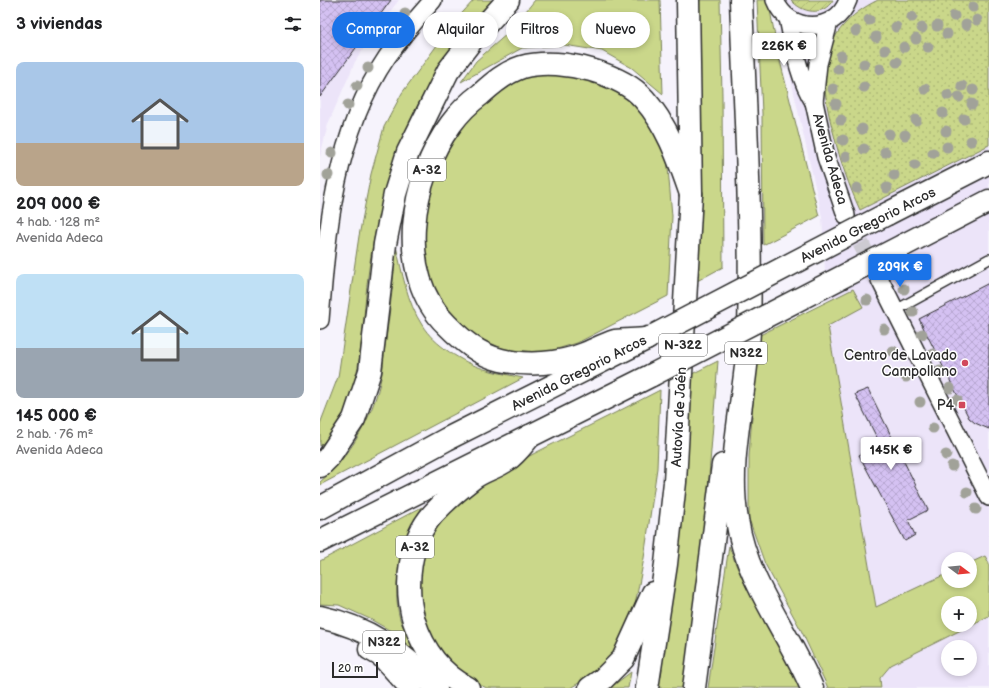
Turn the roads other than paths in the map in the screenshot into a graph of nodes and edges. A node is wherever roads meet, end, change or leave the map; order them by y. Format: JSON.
{"nodes":[{"id":1,"x":433,"y":0,"type":"edge"},
{"id":2,"x":508,"y":0,"type":"edge"},
{"id":3,"x":688,"y":0,"type":"edge"},
{"id":4,"x":734,"y":0,"type":"edge"},
{"id":5,"x":741,"y":0,"type":"edge"},
{"id":6,"x":775,"y":0,"type":"edge"},
{"id":7,"x":850,"y":2,"type":"edge"},
{"id":8,"x":788,"y":18,"type":"junction"},
{"id":9,"x":829,"y":22,"type":"junction"},
{"id":10,"x":814,"y":102,"type":"junction"},
{"id":11,"x":989,"y":162,"type":"edge"},
{"id":12,"x":691,"y":194,"type":"junction"},
{"id":13,"x":989,"y":202,"type":"edge"},
{"id":14,"x":846,"y":216,"type":"tunnel mouth"},
{"id":15,"x":989,"y":259,"type":"edge"},
{"id":16,"x":880,"y":280,"type":"tunnel mouth"},
{"id":17,"x":320,"y":308,"type":"edge"},
{"id":18,"x":896,"y":310,"type":"junction"},
{"id":19,"x":650,"y":337,"type":"junction"},
{"id":20,"x":530,"y":436,"type":"junction"},
{"id":21,"x":320,"y":466,"type":"edge"},
{"id":22,"x":976,"y":471,"type":"junction"},
{"id":23,"x":989,"y":484,"type":"edge"},
{"id":24,"x":989,"y":497,"type":"edge"},
{"id":25,"x":320,"y":508,"type":"edge"},
{"id":26,"x":320,"y":541,"type":"edge"},
{"id":27,"x":666,"y":564,"type":"junction"},
{"id":28,"x":320,"y":618,"type":"edge"},
{"id":29,"x":411,"y":688,"type":"edge"},
{"id":30,"x":436,"y":688,"type":"edge"},
{"id":31,"x":468,"y":688,"type":"edge"},
{"id":32,"x":590,"y":688,"type":"edge"},
{"id":33,"x":647,"y":688,"type":"edge"},
{"id":34,"x":694,"y":688,"type":"edge"},
{"id":35,"x":812,"y":688,"type":"edge"}],
"edges":[{"from":1,"to":17,"type":"street"},
{"from":2,"to":21,"type":"main road","number":"A-32"},
{"from":3,"to":12,"type":"main road","name":"Autovía de Jaén","number":"N-322"},
{"from":4,"to":34,"type":"main road"},
{"from":5,"to":35,"type":"main road","number":"N322"},
{"from":6,"to":8,"type":"street"},
{"from":7,"to":9,"type":"street"},
{"from":8,"to":9,"type":"street"},
{"from":8,"to":10,"type":"street","name":"Avenida Adeca"},
{"from":9,"to":10,"type":"street","name":"Avenida Adeca"},
{"from":10,"to":14,"type":"street","name":"Avenida Adeca"},
{"from":11,"to":19,"type":"main road","name":"Avenida Gregorio Arcos","bridge":true},
{"from":12,"to":19,"type":"main road","number":"A-32"},
{"from":12,"to":27,"type":"main road","name":"Autovía de Jaén","number":"N-322"},
{"from":13,"to":20,"type":"main road","bridge":true},
{"from":15,"to":18,"type":"lane"},
{"from":16,"to":18,"type":"street"},
{"from":18,"to":22,"type":"street"},
{"from":19,"to":25,"type":"main road","name":"Avenida Gregorio Arcos"},
{"from":20,"to":26,"type":"main road"},
{"from":20,"to":31,"type":"main road","number":"A-32"},
{"from":22,"to":23,"type":"street"},
{"from":22,"to":24,"type":"street"},
{"from":27,"to":32,"type":"main road"},
{"from":27,"to":33,"type":"main road","name":"Autovía de Jaén","number":"N-322"},
{"from":28,"to":29,"type":"main road","number":"N322"},
{"from":28,"to":30,"type":"main road","number":"N322"}]}
